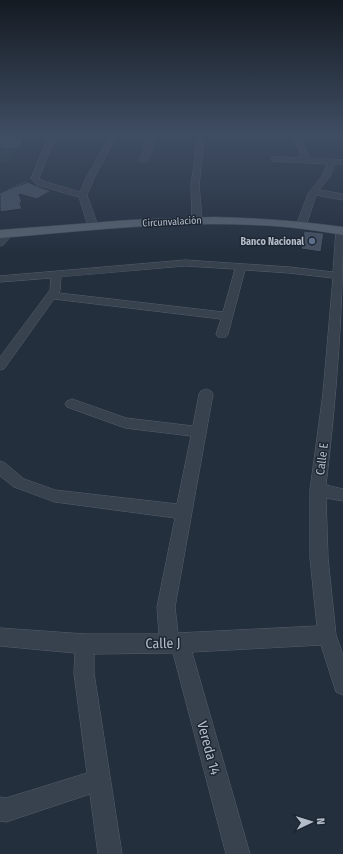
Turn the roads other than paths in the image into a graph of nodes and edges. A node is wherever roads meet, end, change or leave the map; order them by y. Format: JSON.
{"nodes":[{"id":1,"x":37,"y":174,"type":"edge"},
{"id":2,"x":92,"y":174,"type":"edge"},
{"id":3,"x":197,"y":174,"type":"edge"},
{"id":4,"x":328,"y":174,"type":"edge"},
{"id":5,"x":314,"y":192,"type":"junction"},
{"id":6,"x":83,"y":195,"type":"junction"},
{"id":7,"x":343,"y":197,"type":"edge"},
{"id":8,"x":197,"y":219,"type":"junction"},
{"id":9,"x":302,"y":223,"type":"junction"},
{"id":10,"x":93,"y":226,"type":"junction"},
{"id":11,"x":342,"y":230,"type":"edge"},
{"id":12,"x":1,"y":236,"type":"edge"},
{"id":13,"x":241,"y":267,"type":"junction"},
{"id":14,"x":56,"y":275,"type":"junction"},
{"id":15,"x":338,"y":276,"type":"junction"},
{"id":16,"x":0,"y":279,"type":"edge"},
{"id":17,"x":52,"y":295,"type":"junction"},
{"id":18,"x":228,"y":316,"type":"junction"},
{"id":19,"x":222,"y":334,"type":"dead end"},
{"id":20,"x":0,"y":366,"type":"edge"},
{"id":21,"x":206,"y":394,"type":"dead end"},
{"id":22,"x":336,"y":395,"type":"edge"},
{"id":23,"x":72,"y":404,"type":"dead end"},
{"id":24,"x":199,"y":432,"type":"junction"},
{"id":25,"x":0,"y":467,"type":"edge"},
{"id":26,"x":318,"y":490,"type":"junction"},
{"id":27,"x":343,"y":495,"type":"edge"},
{"id":28,"x":184,"y":512,"type":"junction"},
{"id":29,"x":327,"y":635,"type":"junction"},
{"id":30,"x":0,"y":637,"type":"edge"},
{"id":31,"x":174,"y":643,"type":"junction"},
{"id":32,"x":85,"y":644,"type":"junction"},
{"id":33,"x":343,"y":685,"type":"edge"},
{"id":34,"x":99,"y":780,"type":"junction"},
{"id":35,"x":0,"y":808,"type":"edge"},
{"id":36,"x":110,"y":854,"type":"edge"},
{"id":37,"x":238,"y":854,"type":"edge"}],
"edges":[{"from":1,"to":6,"type":"street"},
{"from":2,"to":6,"type":"street"},
{"from":3,"to":8,"type":"street"},
{"from":4,"to":5,"type":"street"},
{"from":5,"to":7,"type":"street"},
{"from":5,"to":9,"type":"street"},
{"from":6,"to":10,"type":"street"},
{"from":8,"to":9,"type":"main road","name":"Circunvalación"},
{"from":8,"to":10,"type":"main road","name":"Circunvalación"},
{"from":9,"to":11,"type":"main road","name":"Circunvalación"},
{"from":10,"to":12,"type":"main road","name":"Circunvalación"},
{"from":11,"to":15,"type":"street","name":"Calle E"},
{"from":13,"to":14,"type":"street"},
{"from":13,"to":15,"type":"street"},
{"from":13,"to":18,"type":"street"},
{"from":14,"to":16,"type":"street"},
{"from":14,"to":17,"type":"street"},
{"from":15,"to":22,"type":"street","name":"Calle E"},
{"from":17,"to":18,"type":"street"},
{"from":17,"to":20,"type":"street"},
{"from":18,"to":19,"type":"street"},
{"from":21,"to":24,"type":"street","name":"Vereda 14"},
{"from":22,"to":26,"type":"street","name":"Calle E"},
{"from":23,"to":24,"type":"street"},
{"from":24,"to":28,"type":"street","name":"Vereda 14"},
{"from":25,"to":28,"type":"street"},
{"from":26,"to":27,"type":"street"},
{"from":26,"to":29,"type":"street","name":"Calle E"},
{"from":28,"to":31,"type":"street","name":"Vereda 14"},
{"from":29,"to":31,"type":"street","name":"Calle J"},
{"from":29,"to":33,"type":"street","name":"Calle E"},
{"from":30,"to":32,"type":"street","name":"Calle J"},
{"from":31,"to":32,"type":"street","name":"Calle J"},
{"from":31,"to":37,"type":"street","name":"Vereda 14"},
{"from":32,"to":34,"type":"street"},
{"from":34,"to":35,"type":"street"},
{"from":34,"to":36,"type":"street"}]}
